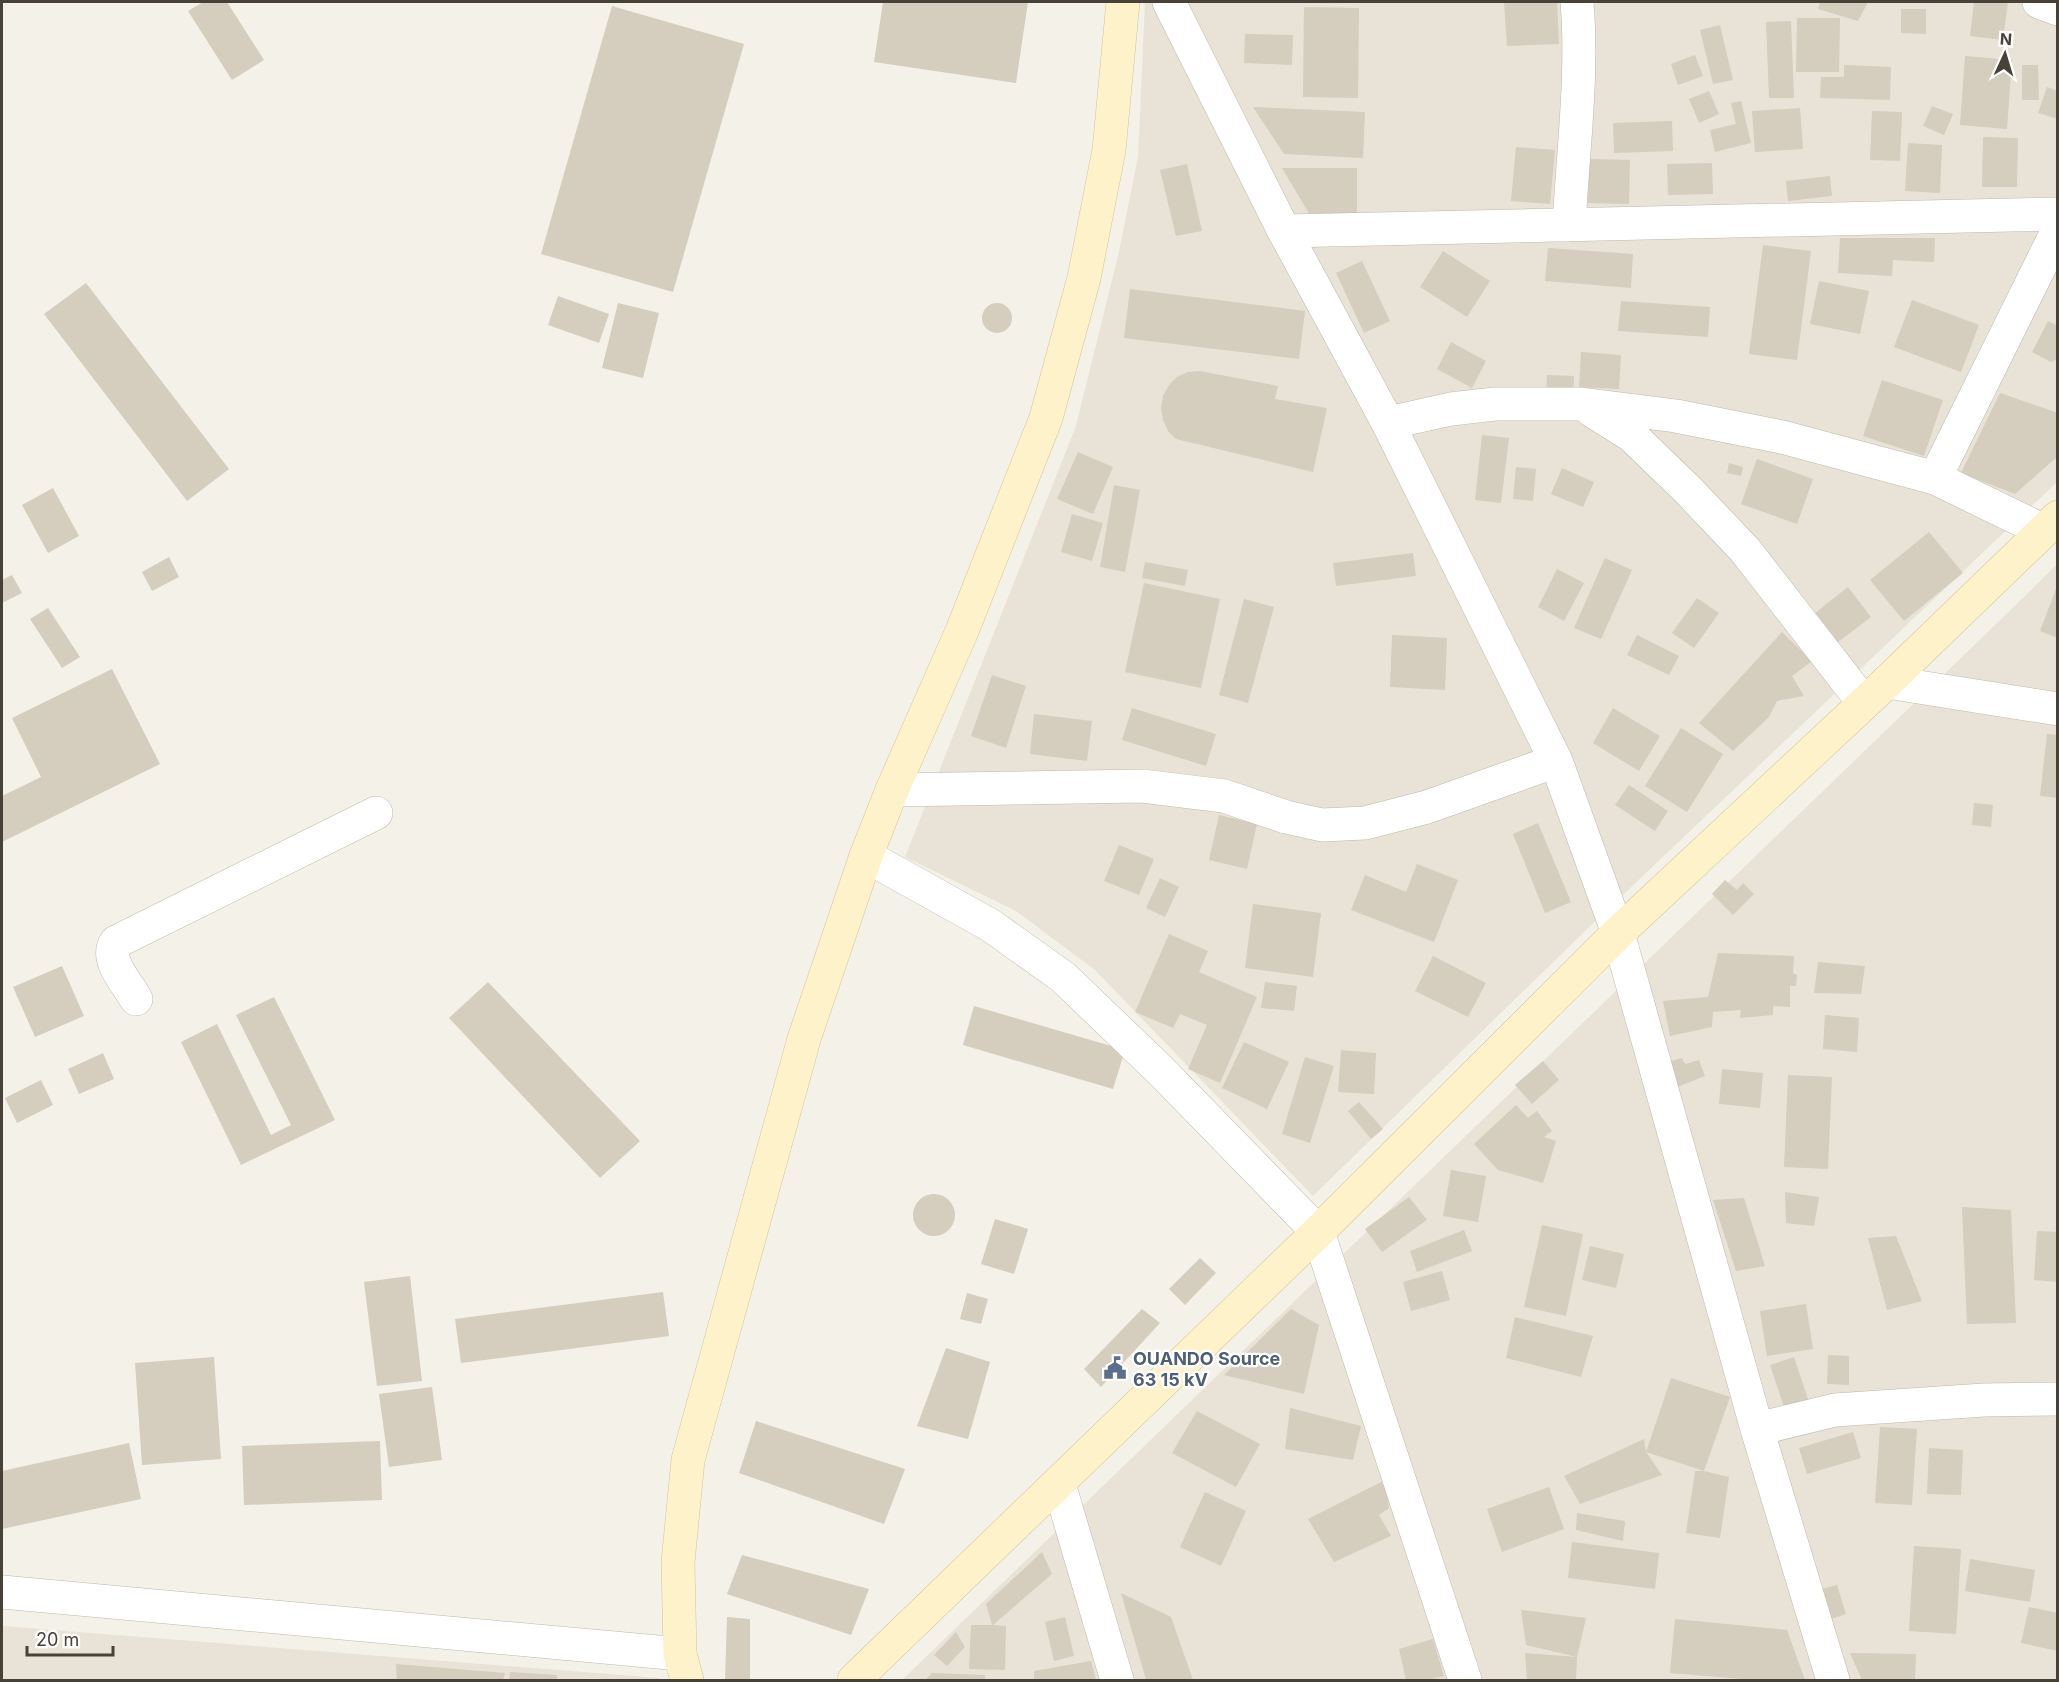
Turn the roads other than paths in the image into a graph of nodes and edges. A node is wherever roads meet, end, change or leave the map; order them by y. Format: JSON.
{"nodes":[{"id":1,"x":1123,"y":2,"type":"edge"},
{"id":2,"x":1169,"y":2,"type":"edge"},
{"id":3,"x":1577,"y":2,"type":"edge"},
{"id":4,"x":2039,"y":2,"type":"edge"},
{"id":5,"x":2058,"y":9,"type":"edge"},
{"id":6,"x":2058,"y":214,"type":"edge"},
{"id":7,"x":1569,"y":225,"type":"junction"},
{"id":8,"x":2058,"y":230,"type":"edge"},
{"id":9,"x":1284,"y":231,"type":"junction"},
{"id":10,"x":1581,"y":404,"type":"junction"},
{"id":11,"x":1388,"y":423,"type":"junction"},
{"id":12,"x":1935,"y":478,"type":"junction"},
{"id":13,"x":2050,"y":524,"type":"edge"},
{"id":14,"x":1875,"y":692,"type":"junction"},
{"id":15,"x":2058,"y":710,"type":"edge"},
{"id":16,"x":1556,"y":761,"type":"junction"},
{"id":17,"x":892,"y":790,"type":"junction"},
{"id":18,"x":376,"y":813,"type":"dead end"},
{"id":19,"x":866,"y":856,"type":"junction"},
{"id":20,"x":1618,"y":933,"type":"junction"},
{"id":21,"x":136,"y":999,"type":"dead end"},
{"id":22,"x":1318,"y":1232,"type":"junction"},
{"id":23,"x":2058,"y":1399,"type":"edge"},
{"id":24,"x":1757,"y":1429,"type":"junction"},
{"id":25,"x":1059,"y":1484,"type":"junction"},
{"id":26,"x":2,"y":1592,"type":"edge"},
{"id":27,"x":684,"y":1667,"type":"edge"},
{"id":28,"x":854,"y":1680,"type":"edge"},
{"id":29,"x":1117,"y":1680,"type":"edge"},
{"id":30,"x":1465,"y":1680,"type":"edge"},
{"id":31,"x":1833,"y":1680,"type":"edge"}],
"edges":[{"from":1,"to":17,"type":"street"},
{"from":2,"to":9,"type":"street"},
{"from":3,"to":7,"type":"street"},
{"from":4,"to":5,"type":"street"},
{"from":6,"to":7,"type":"street"},
{"from":7,"to":9,"type":"street"},
{"from":8,"to":12,"type":"street"},
{"from":9,"to":11,"type":"street"},
{"from":10,"to":11,"type":"street"},
{"from":10,"to":12,"type":"street"},
{"from":10,"to":14,"type":"street"},
{"from":11,"to":16,"type":"street"},
{"from":12,"to":13,"type":"street"},
{"from":13,"to":14,"type":"street"},
{"from":14,"to":15,"type":"street"},
{"from":14,"to":20,"type":"street"},
{"from":16,"to":17,"type":"street"},
{"from":16,"to":20,"type":"street"},
{"from":17,"to":19,"type":"street"},
{"from":18,"to":21,"type":"street"},
{"from":19,"to":22,"type":"street"},
{"from":19,"to":27,"type":"street"},
{"from":20,"to":22,"type":"street"},
{"from":20,"to":24,"type":"street"},
{"from":22,"to":25,"type":"street"},
{"from":22,"to":30,"type":"street"},
{"from":23,"to":24,"type":"street"},
{"from":24,"to":31,"type":"street"},
{"from":25,"to":28,"type":"street"},
{"from":25,"to":29,"type":"street"},
{"from":26,"to":27,"type":"street"}]}
